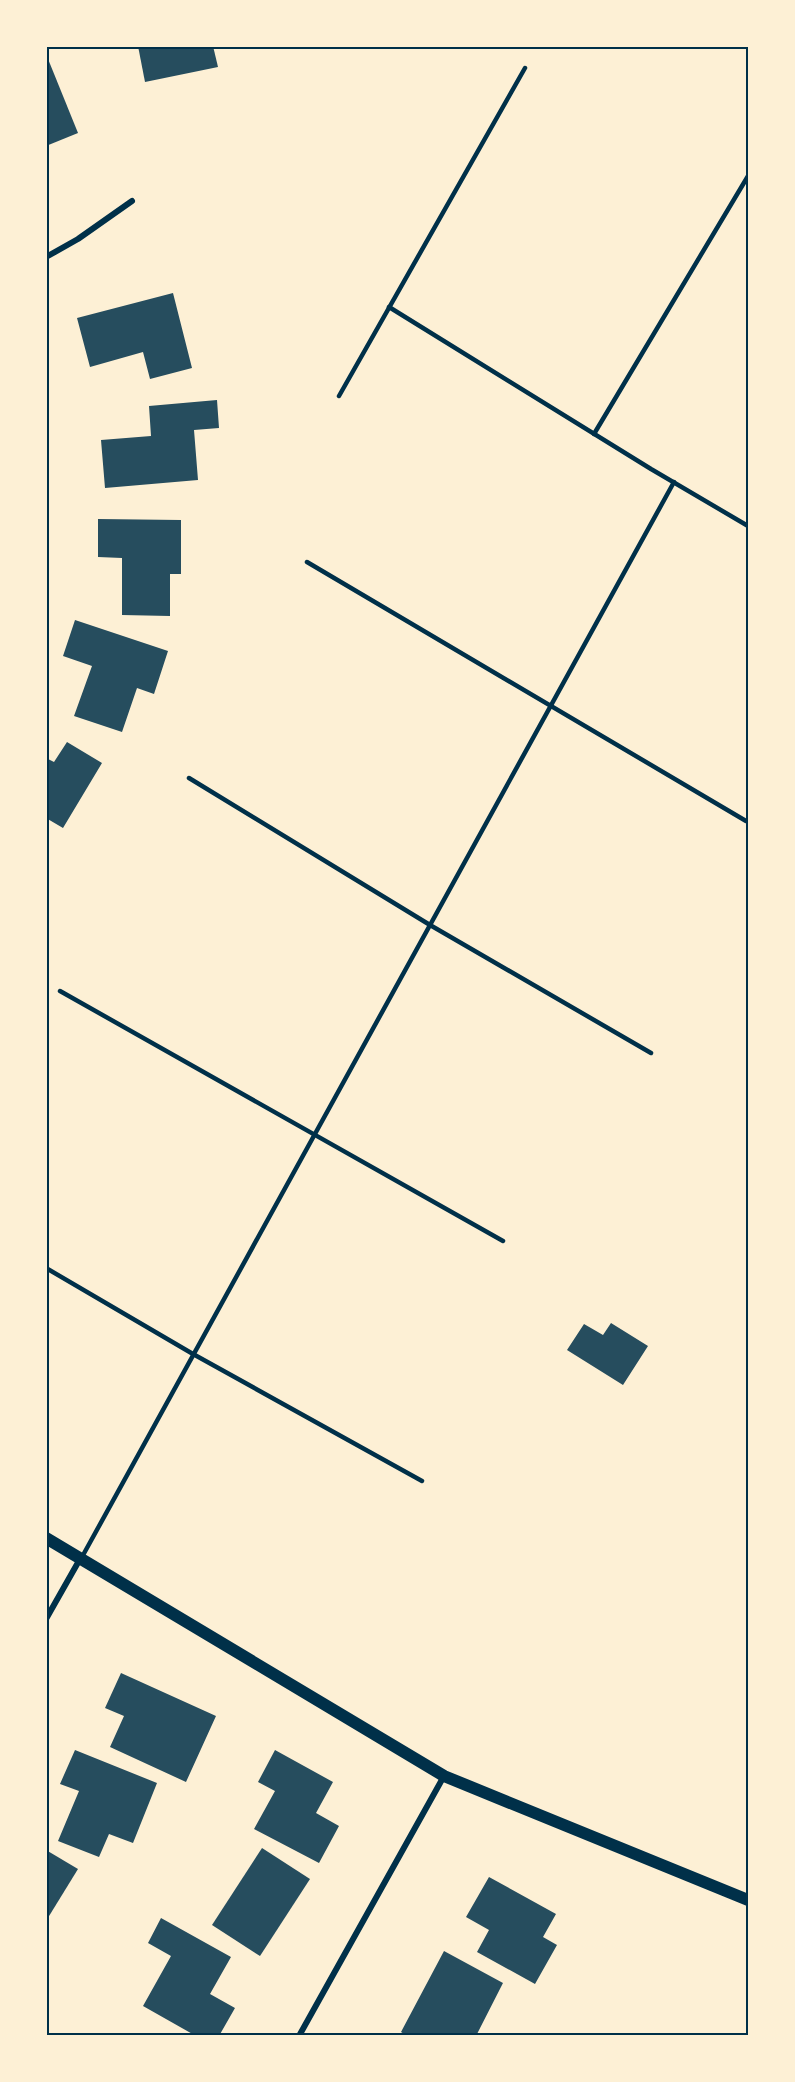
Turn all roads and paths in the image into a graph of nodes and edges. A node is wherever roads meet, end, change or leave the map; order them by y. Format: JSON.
{"nodes":[{"id":1,"x":525,"y":68,"type":"dead end"},
{"id":2,"x":748,"y":176,"type":"edge"},
{"id":3,"x":132,"y":201,"type":"dead end"},
{"id":4,"x":46,"y":257,"type":"edge"},
{"id":5,"x":389,"y":307,"type":"junction"},
{"id":6,"x":339,"y":396,"type":"dead end"},
{"id":7,"x":594,"y":434,"type":"junction"},
{"id":8,"x":674,"y":482,"type":"junction"},
{"id":9,"x":748,"y":526,"type":"edge"},
{"id":10,"x":307,"y":562,"type":"dead end"},
{"id":11,"x":550,"y":707,"type":"junction"},
{"id":12,"x":189,"y":778,"type":"dead end"},
{"id":13,"x":746,"y":821,"type":"dead end"},
{"id":14,"x":430,"y":925,"type":"junction"},
{"id":15,"x":60,"y":991,"type":"dead end"},
{"id":16,"x":651,"y":1053,"type":"dead end"},
{"id":17,"x":314,"y":1135,"type":"junction"},
{"id":18,"x":503,"y":1240,"type":"dead end"},
{"id":19,"x":46,"y":1268,"type":"edge"},
{"id":20,"x":193,"y":1354,"type":"junction"},
{"id":21,"x":422,"y":1481,"type":"dead end"},
{"id":22,"x":46,"y":1538,"type":"edge"},
{"id":23,"x":80,"y":1559,"type":"junction"},
{"id":24,"x":46,"y":1619,"type":"edge"},
{"id":25,"x":444,"y":1776,"type":"junction"},
{"id":26,"x":748,"y":1900,"type":"edge"},
{"id":27,"x":299,"y":2036,"type":"edge"}],
"edges":[{"from":1,"to":5,"type":"lane"},
{"from":2,"to":7,"type":"lane"},
{"from":3,"to":4,"type":"street"},
{"from":5,"to":6,"type":"lane"},
{"from":5,"to":7,"type":"lane"},
{"from":7,"to":8,"type":"lane"},
{"from":8,"to":9,"type":"lane"},
{"from":8,"to":11,"type":"lane"},
{"from":10,"to":11,"type":"lane"},
{"from":11,"to":13,"type":"lane"},
{"from":11,"to":14,"type":"lane"},
{"from":12,"to":14,"type":"lane"},
{"from":14,"to":16,"type":"lane"},
{"from":14,"to":17,"type":"lane"},
{"from":15,"to":17,"type":"lane"},
{"from":17,"to":18,"type":"lane"},
{"from":17,"to":20,"type":"lane"},
{"from":19,"to":20,"type":"lane"},
{"from":20,"to":21,"type":"lane"},
{"from":20,"to":23,"type":"lane"},
{"from":22,"to":23,"type":"main road"},
{"from":23,"to":24,"type":"street"},
{"from":23,"to":25,"type":"main road"},
{"from":25,"to":26,"type":"main road"},
{"from":25,"to":27,"type":"street"}]}
